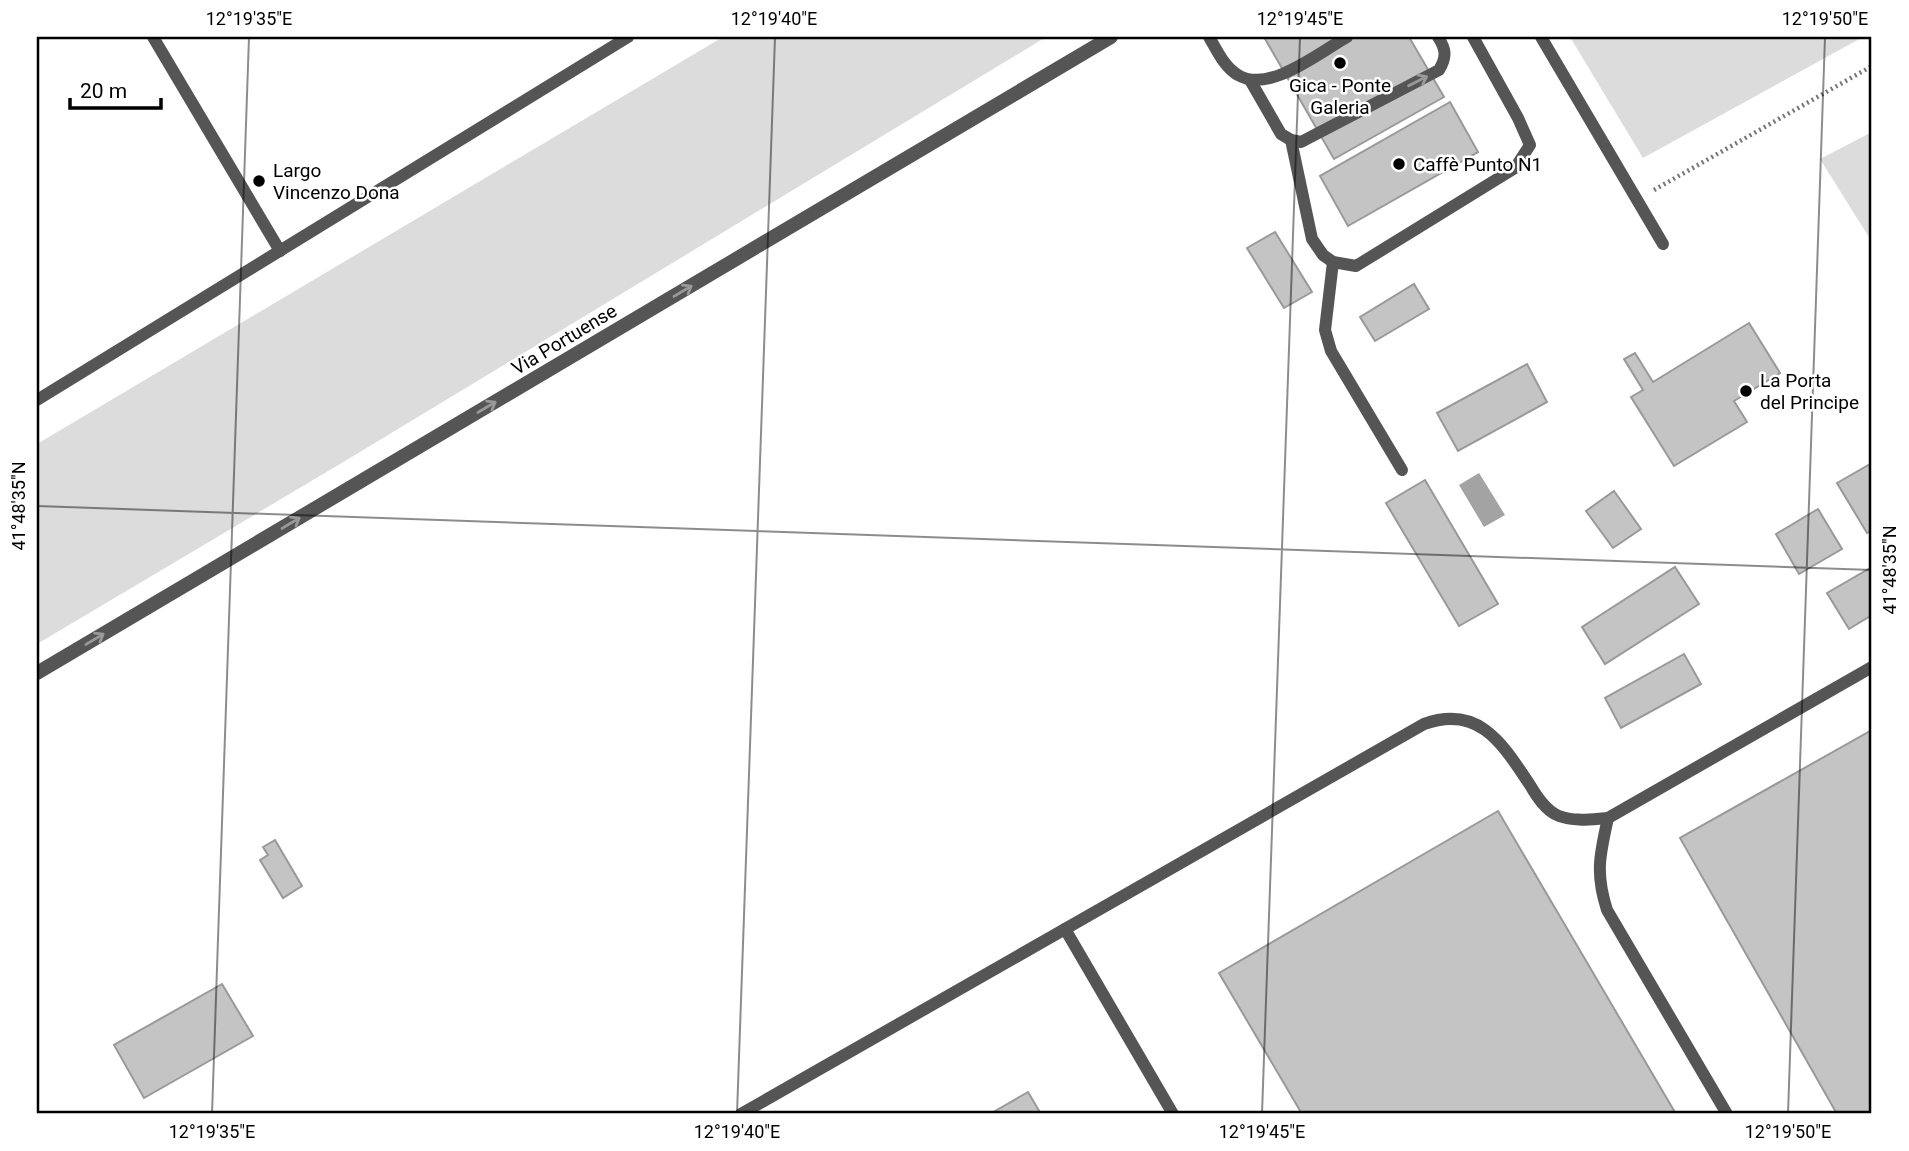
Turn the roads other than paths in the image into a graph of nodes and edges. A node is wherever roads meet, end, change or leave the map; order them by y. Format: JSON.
{"nodes":[{"id":1,"x":153,"y":37,"type":"edge"},
{"id":2,"x":628,"y":37,"type":"edge"},
{"id":3,"x":1111,"y":37,"type":"edge"},
{"id":4,"x":1209,"y":37,"type":"edge"},
{"id":5,"x":1347,"y":37,"type":"edge"},
{"id":6,"x":1438,"y":37,"type":"edge"},
{"id":7,"x":1473,"y":37,"type":"edge"},
{"id":8,"x":1541,"y":37,"type":"edge"},
{"id":9,"x":1250,"y":80,"type":"junction"},
{"id":10,"x":1291,"y":140,"type":"junction"},
{"id":11,"x":1663,"y":244,"type":"dead end"},
{"id":12,"x":280,"y":251,"type":"junction"},
{"id":13,"x":1333,"y":261,"type":"junction"},
{"id":14,"x":37,"y":400,"type":"edge"},
{"id":15,"x":1402,"y":470,"type":"dead end"},
{"id":16,"x":1872,"y":667,"type":"edge"},
{"id":17,"x":37,"y":673,"type":"edge"},
{"id":18,"x":1608,"y":818,"type":"junction"},
{"id":19,"x":1065,"y":929,"type":"junction"},
{"id":20,"x":741,"y":1114,"type":"edge"},
{"id":21,"x":1173,"y":1114,"type":"edge"},
{"id":22,"x":1727,"y":1114,"type":"edge"}],
"edges":[{"from":1,"to":12,"type":"lane"},
{"from":2,"to":12,"type":"lane"},
{"from":17,"to":3,"type":"street","name":"Via Portuense","one_way":true},
{"from":4,"to":9,"type":"lane"},
{"from":5,"to":9,"type":"lane"},
{"from":10,"to":6,"type":"lane","one_way":true},
{"from":7,"to":13,"type":"lane"},
{"from":8,"to":11,"type":"lane"},
{"from":9,"to":10,"type":"lane"},
{"from":10,"to":13,"type":"lane"},
{"from":12,"to":14,"type":"lane"},
{"from":13,"to":15,"type":"lane"},
{"from":16,"to":18,"type":"lane"},
{"from":18,"to":19,"type":"lane"},
{"from":18,"to":22,"type":"lane"},
{"from":19,"to":20,"type":"lane"},
{"from":19,"to":21,"type":"lane"}]}
